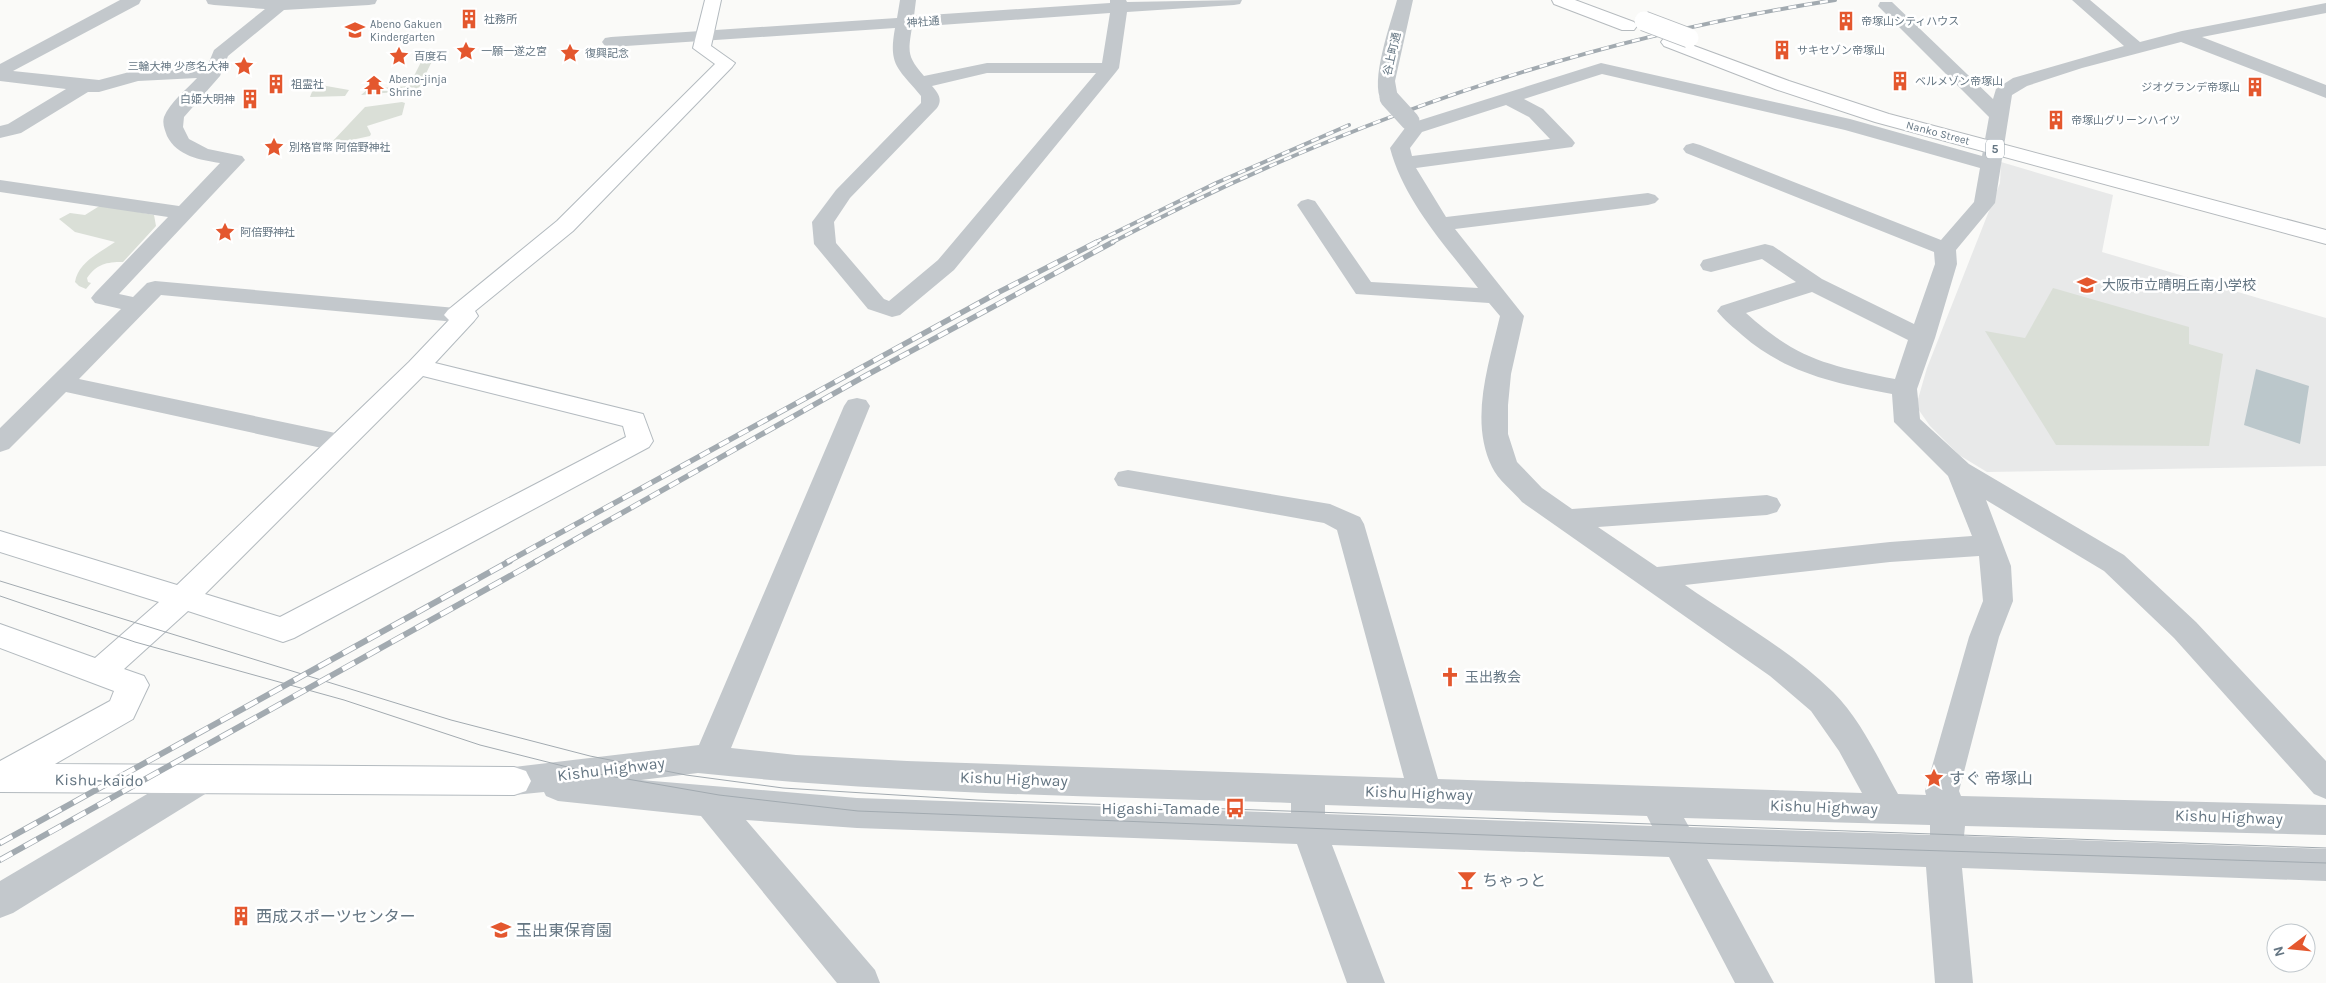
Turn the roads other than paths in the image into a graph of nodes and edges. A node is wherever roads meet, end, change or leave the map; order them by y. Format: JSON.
{"nodes":[{"id":1,"x":133,"y":0,"type":"edge"},
{"id":2,"x":214,"y":0,"type":"edge"},
{"id":3,"x":368,"y":0,"type":"edge"},
{"id":4,"x":713,"y":0,"type":"edge"},
{"id":5,"x":908,"y":0,"type":"edge"},
{"id":6,"x":1234,"y":0,"type":"edge"},
{"id":7,"x":1405,"y":0,"type":"edge"},
{"id":8,"x":1560,"y":0,"type":"edge"},
{"id":9,"x":1586,"y":0,"type":"edge"},
{"id":10,"x":2080,"y":0,"type":"edge"},
{"id":11,"x":290,"y":3,"type":"edge"},
{"id":12,"x":1118,"y":4,"type":"edge"},
{"id":13,"x":1886,"y":6,"type":"dead end"},
{"id":14,"x":2326,"y":8,"type":"edge"},
{"id":15,"x":904,"y":23,"type":"junction"},
{"id":16,"x":1636,"y":24,"type":"junction"},
{"id":17,"x":704,"y":35,"type":"junction"},
{"id":18,"x":2182,"y":36,"type":"junction"},
{"id":19,"x":611,"y":42,"type":"dead end"},
{"id":20,"x":2138,"y":49,"type":"junction"},
{"id":21,"x":1110,"y":68,"type":"junction"},
{"id":22,"x":214,"y":72,"type":"junction"},
{"id":23,"x":0,"y":73,"type":"edge"},
{"id":24,"x":920,"y":82,"type":"junction"},
{"id":25,"x":84,"y":86,"type":"junction"},
{"id":26,"x":2326,"y":92,"type":"edge"},
{"id":27,"x":1508,"y":98,"type":"junction"},
{"id":28,"x":1412,"y":125,"type":"junction"},
{"id":29,"x":0,"y":132,"type":"edge"},
{"id":30,"x":1995,"y":141,"type":"junction"},
{"id":31,"x":1693,"y":150,"type":"dead end"},
{"id":32,"x":1404,"y":163,"type":"junction"},
{"id":33,"x":0,"y":186,"type":"edge"},
{"id":34,"x":1648,"y":199,"type":"dead end"},
{"id":35,"x":1308,"y":205,"type":"dead end"},
{"id":36,"x":184,"y":213,"type":"junction"},
{"id":37,"x":2326,"y":223,"type":"edge"},
{"id":38,"x":1440,"y":224,"type":"junction"},
{"id":39,"x":2326,"y":237,"type":"edge"},
{"id":40,"x":1945,"y":249,"type":"junction"},
{"id":41,"x":1711,"y":265,"type":"dead end"},
{"id":42,"x":1814,"y":284,"type":"junction"},
{"id":43,"x":1497,"y":296,"type":"junction"},
{"id":44,"x":139,"y":305,"type":"junction"},
{"id":45,"x":456,"y":314,"type":"junction"},
{"id":46,"x":1923,"y":338,"type":"junction"},
{"id":47,"x":418,"y":367,"type":"junction"},
{"id":48,"x":61,"y":383,"type":"junction"},
{"id":49,"x":1904,"y":390,"type":"junction"},
{"id":50,"x":857,"y":406,"type":"dead end"},
{"id":51,"x":0,"y":443,"type":"edge"},
{"id":52,"x":340,"y":443,"type":"junction"},
{"id":53,"x":1959,"y":471,"type":"junction"},
{"id":54,"x":1128,"y":479,"type":"dead end"},
{"id":55,"x":1767,"y":505,"type":"dead end"},
{"id":56,"x":1566,"y":519,"type":"junction"},
{"id":57,"x":0,"y":541,"type":"edge"},
{"id":58,"x":1990,"y":545,"type":"junction"},
{"id":59,"x":1652,"y":578,"type":"junction"},
{"id":60,"x":181,"y":600,"type":"junction"},
{"id":61,"x":0,"y":636,"type":"edge"},
{"id":62,"x":101,"y":671,"type":"junction"},
{"id":63,"x":709,"y":760,"type":"junction"},
{"id":64,"x":0,"y":778,"type":"edge"},
{"id":65,"x":198,"y":781,"type":"junction"},
{"id":66,"x":514,"y":782,"type":"junction"},
{"id":67,"x":2326,"y":784,"type":"edge"},
{"id":68,"x":1308,"y":790,"type":"junction"},
{"id":69,"x":1425,"y":793,"type":"junction"},
{"id":70,"x":710,"y":802,"type":"junction"},
{"id":71,"x":1657,"y":802,"type":"junction"},
{"id":72,"x":1888,"y":809,"type":"junction"},
{"id":73,"x":1948,"y":809,"type":"junction"},
{"id":74,"x":2326,"y":820,"type":"edge"},
{"id":75,"x":1309,"y":829,"type":"junction"},
{"id":76,"x":1679,"y":842,"type":"junction"},
{"id":77,"x":1943,"y":853,"type":"junction"},
{"id":78,"x":2326,"y":865,"type":"edge"},
{"id":79,"x":0,"y":901,"type":"edge"},
{"id":80,"x":861,"y":983,"type":"edge"},
{"id":81,"x":1366,"y":983,"type":"edge"},
{"id":82,"x":1754,"y":983,"type":"edge"},
{"id":83,"x":1954,"y":983,"type":"edge"}],
"edges":[{"from":1,"to":23,"type":"street"},
{"from":2,"to":11,"type":"street"},
{"from":3,"to":11,"type":"street"},
{"from":4,"to":17,"type":"street"},
{"from":5,"to":15,"type":"street"},
{"from":6,"to":12,"type":"street","name":"神社通"},
{"from":7,"to":28,"type":"street","name":"谷上町通","bridge":true},
{"from":8,"to":16,"type":"street","name":"Nanko Street","number":"5"},
{"from":9,"to":16,"type":"street","name":"Nanko Street","number":"5"},
{"from":10,"to":20,"type":"street"},
{"from":11,"to":22,"type":"street"},
{"from":12,"to":15,"type":"street","name":"神社通"},
{"from":12,"to":21,"type":"street"},
{"from":13,"to":30,"type":"street"},
{"from":14,"to":18,"type":"street"},
{"from":15,"to":17,"type":"street","name":"神社通"},
{"from":15,"to":24,"type":"street"},
{"from":16,"to":30,"type":"street","name":"Nanko Street","number":"5"},
{"from":17,"to":19,"type":"street","name":"神社通"},
{"from":17,"to":45,"type":"street"},
{"from":18,"to":20,"type":"street"},
{"from":18,"to":26,"type":"street"},
{"from":20,"to":30,"type":"street"},
{"from":21,"to":24,"type":"street"},
{"from":21,"to":24,"type":"street"},
{"from":22,"to":25,"type":"street"},
{"from":22,"to":36,"type":"street"},
{"from":23,"to":25,"type":"street"},
{"from":25,"to":29,"type":"street"},
{"from":27,"to":28,"type":"street"},
{"from":27,"to":30,"type":"street"},
{"from":27,"to":32,"type":"street"},
{"from":28,"to":32,"type":"street"},
{"from":30,"to":37,"type":"street","name":"Nanko Street","number":"5"},
{"from":30,"to":39,"type":"street","name":"Nanko Street","number":"5"},
{"from":30,"to":40,"type":"street"},
{"from":31,"to":40,"type":"street"},
{"from":32,"to":38,"type":"street"},
{"from":33,"to":36,"type":"street"},
{"from":34,"to":38,"type":"street"},
{"from":35,"to":43,"type":"street"},
{"from":36,"to":44,"type":"street"},
{"from":38,"to":43,"type":"street"},
{"from":40,"to":46,"type":"street"},
{"from":41,"to":42,"type":"street"},
{"from":42,"to":46,"type":"street"},
{"from":42,"to":49,"type":"street"},
{"from":43,"to":56,"type":"street"},
{"from":44,"to":45,"type":"street"},
{"from":44,"to":48,"type":"street"},
{"from":45,"to":47,"type":"street"},
{"from":46,"to":49,"type":"street"},
{"from":47,"to":52,"type":"street"},
{"from":47,"to":60,"type":"street"},
{"from":48,"to":51,"type":"street"},
{"from":48,"to":52,"type":"street"},
{"from":49,"to":53,"type":"street"},
{"from":50,"to":63,"type":"street"},
{"from":52,"to":60,"type":"street"},
{"from":53,"to":58,"type":"street"},
{"from":53,"to":67,"type":"street"},
{"from":54,"to":69,"type":"street"},
{"from":55,"to":56,"type":"street"},
{"from":56,"to":59,"type":"street"},
{"from":57,"to":60,"type":"street"},
{"from":58,"to":59,"type":"street"},
{"from":58,"to":73,"type":"street"},
{"from":59,"to":72,"type":"street"},
{"from":60,"to":62,"type":"street"},
{"from":61,"to":62,"type":"street"},
{"from":62,"to":64,"type":"street"},
{"from":63,"to":66,"type":"street","name":"Kishu Highway"},
{"from":63,"to":68,"type":"street","name":"Kishu Highway"},
{"from":64,"to":65,"type":"street","name":"Kishu-kaido"},
{"from":65,"to":66,"type":"street","name":"Kishu Highway"},
{"from":65,"to":79,"type":"street"},
{"from":66,"to":70,"type":"street","name":"Kishu Highway"},
{"from":68,"to":69,"type":"street","name":"Kishu Highway"},
{"from":68,"to":75,"type":"street"},
{"from":69,"to":71,"type":"street","name":"Kishu Highway"},
{"from":70,"to":75,"type":"street","name":"Kishu Highway"},
{"from":70,"to":80,"type":"street"},
{"from":71,"to":72,"type":"street","name":"Kishu Highway"},
{"from":71,"to":76,"type":"street"},
{"from":72,"to":73,"type":"street","name":"Kishu Highway"},
{"from":73,"to":74,"type":"street","name":"Kishu Highway"},
{"from":73,"to":77,"type":"street"},
{"from":75,"to":76,"type":"street","name":"Kishu Highway"},
{"from":75,"to":81,"type":"street"},
{"from":76,"to":77,"type":"street","name":"Kishu Highway"},
{"from":76,"to":82,"type":"street"},
{"from":77,"to":78,"type":"street","name":"Kishu Highway"},
{"from":77,"to":83,"type":"street"}]}
